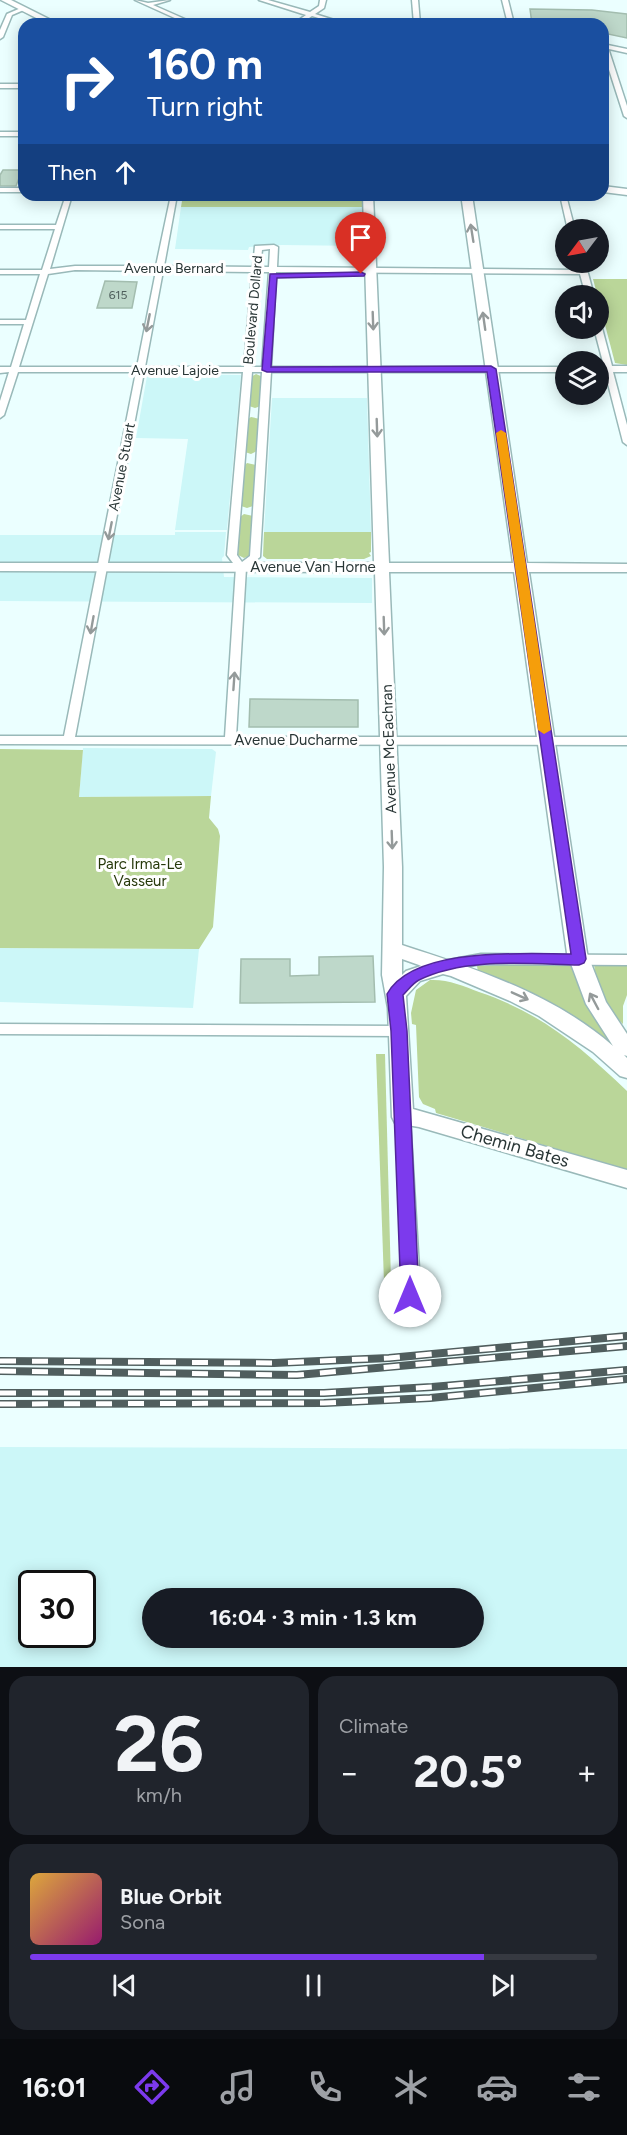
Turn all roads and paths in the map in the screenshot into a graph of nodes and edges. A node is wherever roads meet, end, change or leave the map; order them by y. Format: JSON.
{"nodes":[{"id":1,"x":4,"y":0,"type":"edge"},
{"id":2,"x":138,"y":0,"type":"edge"},
{"id":3,"x":167,"y":0,"type":"edge"},
{"id":4,"x":262,"y":0,"type":"edge"},
{"id":5,"x":323,"y":0,"type":"edge"},
{"id":6,"x":415,"y":0,"type":"edge"},
{"id":7,"x":505,"y":0,"type":"edge"},
{"id":8,"x":149,"y":4,"type":"junction"},
{"id":9,"x":23,"y":9,"type":"junction"},
{"id":10,"x":313,"y":13,"type":"junction"},
{"id":11,"x":42,"y":18,"type":"edge"},
{"id":12,"x":180,"y":18,"type":"edge"},
{"id":13,"x":305,"y":18,"type":"edge"},
{"id":14,"x":327,"y":18,"type":"edge"},
{"id":15,"x":416,"y":18,"type":"edge"},
{"id":16,"x":510,"y":18,"type":"edge"},
{"id":17,"x":0,"y":37,"type":"edge"},
{"id":18,"x":609,"y":48,"type":"edge"},
{"id":19,"x":627,"y":51,"type":"edge"},
{"id":20,"x":609,"y":60,"type":"edge"},
{"id":21,"x":0,"y":86,"type":"edge"},
{"id":22,"x":18,"y":86,"type":"edge"},
{"id":23,"x":627,"y":116,"type":"edge"},
{"id":24,"x":0,"y":134,"type":"edge"},
{"id":25,"x":18,"y":134,"type":"edge"},
{"id":26,"x":0,"y":190,"type":"edge"},
{"id":27,"x":18,"y":190,"type":"edge"},
{"id":28,"x":609,"y":190,"type":"edge"},
{"id":29,"x":627,"y":192,"type":"edge"},
{"id":30,"x":67,"y":201,"type":"edge"},
{"id":31,"x":173,"y":201,"type":"edge"},
{"id":32,"x":368,"y":201,"type":"edge"},
{"id":33,"x":468,"y":201,"type":"edge"},
{"id":34,"x":565,"y":201,"type":"edge"},
{"id":35,"x":569,"y":219,"type":"edge"},
{"id":36,"x":0,"y":227,"type":"edge"},
{"id":37,"x":59,"y":227,"type":"junction"},
{"id":38,"x":0,"y":272,"type":"edge"},
{"id":39,"x":45,"y":272,"type":"junction"},
{"id":40,"x":158,"y":272,"type":"junction"},
{"id":41,"x":256,"y":272,"type":"junction"},
{"id":42,"x":273,"y":272,"type":"junction"},
{"id":43,"x":371,"y":272,"type":"junction"},
{"id":44,"x":477,"y":272,"type":"junction"},
{"id":45,"x":555,"y":272,"type":"edge"},
{"id":46,"x":0,"y":322,"type":"edge"},
{"id":47,"x":30,"y":322,"type":"junction"},
{"id":48,"x":374,"y":369,"type":"junction"},
{"id":49,"x":491,"y":369,"type":"junction"},
{"id":50,"x":555,"y":369,"type":"edge"},
{"id":51,"x":609,"y":369,"type":"joint"},
{"id":52,"x":627,"y":369,"type":"edge"},
{"id":53,"x":0,"y":370,"type":"edge"},
{"id":54,"x":14,"y":370,"type":"junction"},
{"id":55,"x":139,"y":370,"type":"junction"},
{"id":56,"x":248,"y":370,"type":"junction"},
{"id":57,"x":267,"y":370,"type":"junction"},
{"id":58,"x":0,"y":415,"type":"edge"},
{"id":59,"x":627,"y":442,"type":"edge"},
{"id":60,"x":0,"y":567,"type":"edge"},
{"id":61,"x":102,"y":567,"type":"junction"},
{"id":62,"x":242,"y":567,"type":"junction"},
{"id":63,"x":382,"y":567,"type":"junction"},
{"id":64,"x":521,"y":567,"type":"junction"},
{"id":65,"x":627,"y":568,"type":"edge"},
{"id":66,"x":0,"y":740,"type":"edge"},
{"id":67,"x":69,"y":740,"type":"junction"},
{"id":68,"x":230,"y":740,"type":"junction"},
{"id":69,"x":388,"y":740,"type":"junction"},
{"id":70,"x":546,"y":741,"type":"junction"},
{"id":71,"x":627,"y":741,"type":"edge"},
{"id":72,"x":393,"y":950,"type":"junction"},
{"id":73,"x":579,"y":959,"type":"junction"},
{"id":74,"x":627,"y":960,"type":"edge"},
{"id":75,"x":443,"y":966,"type":"junction"},
{"id":76,"x":395,"y":994,"type":"junction"},
{"id":77,"x":0,"y":1029,"type":"edge"},
{"id":78,"x":399,"y":1031,"type":"junction"},
{"id":79,"x":627,"y":1048,"type":"edge"},
{"id":80,"x":627,"y":1070,"type":"edge"},
{"id":81,"x":403,"y":1117,"type":"junction"},
{"id":82,"x":627,"y":1179,"type":"edge"},
{"id":83,"x":408,"y":1302,"type":"dead end"}],
"edges":[{"from":1,"to":9,"type":"street"},
{"from":2,"to":8,"type":"street"},
{"from":3,"to":8,"type":"street"},
{"from":4,"to":10,"type":"street"},
{"from":5,"to":10,"type":"street"},
{"from":6,"to":15,"type":"street"},
{"from":7,"to":16,"type":"street"},
{"from":8,"to":12,"type":"street"},
{"from":9,"to":11,"type":"street"},
{"from":9,"to":17,"type":"street"},
{"from":10,"to":13,"type":"street"},
{"from":10,"to":14,"type":"street"},
{"from":18,"to":19,"type":"street"},
{"from":20,"to":23,"type":"street"},
{"from":21,"to":22,"type":"street"},
{"from":24,"to":25,"type":"street"},
{"from":26,"to":27,"type":"street"},
{"from":28,"to":29,"type":"street"},
{"from":30,"to":37,"type":"street"},
{"from":31,"to":40,"type":"street","name":"Avenue Stuart"},
{"from":32,"to":43,"type":"street","name":"Avenue McEachran"},
{"from":44,"to":33,"type":"street","one_way":true},
{"from":34,"to":35,"type":"street"},
{"from":36,"to":37,"type":"street"},
{"from":37,"to":39,"type":"street"},
{"from":38,"to":39,"type":"street","name":"Avenue Bernard"},
{"from":39,"to":40,"type":"street","name":"Avenue Bernard"},
{"from":39,"to":47,"type":"street"},
{"from":40,"to":41,"type":"street","name":"Avenue Bernard"},
{"from":40,"to":55,"type":"street","name":"Avenue Stuart","one_way":true},
{"from":41,"to":42,"type":"street","name":"Avenue Bernard"},
{"from":41,"to":42,"type":"street","name":"Boulevard Dollard"},
{"from":41,"to":56,"type":"street","name":"Boulevard Dollard"},
{"from":42,"to":43,"type":"street","name":"Avenue Bernard"},
{"from":42,"to":57,"type":"street","name":"Boulevard Dollard"},
{"from":43,"to":44,"type":"street","name":"Avenue Bernard"},
{"from":43,"to":48,"type":"street","name":"Avenue McEachran","one_way":true},
{"from":44,"to":45,"type":"street","name":"Avenue Bernard"},
{"from":49,"to":44,"type":"street","one_way":true},
{"from":46,"to":47,"type":"street"},
{"from":47,"to":54,"type":"street"},
{"from":48,"to":49,"type":"street","name":"Avenue Lajoie"},
{"from":48,"to":57,"type":"street","name":"Avenue Lajoie"},
{"from":48,"to":63,"type":"street","name":"Avenue McEachran","one_way":true},
{"from":49,"to":50,"type":"street","name":"Avenue Lajoie"},
{"from":49,"to":64,"type":"street"},
{"from":51,"to":52,"type":"street"},
{"from":51,"to":59,"type":"street"},
{"from":53,"to":54,"type":"street","name":"Avenue Lajoie"},
{"from":54,"to":55,"type":"street","name":"Avenue Lajoie"},
{"from":54,"to":58,"type":"street"},
{"from":55,"to":56,"type":"street","name":"Avenue Lajoie"},
{"from":55,"to":61,"type":"street","name":"Avenue Stuart","one_way":true},
{"from":56,"to":57,"type":"street","name":"Avenue Lajoie"},
{"from":56,"to":62,"type":"street","name":"Boulevard Dollard"},
{"from":57,"to":62,"type":"street","name":"Boulevard Dollard"},
{"from":60,"to":61,"type":"street","name":"Avenue Van Horne"},
{"from":61,"to":62,"type":"street","name":"Avenue Van Horne"},
{"from":61,"to":67,"type":"street","name":"Avenue Stuart","one_way":true},
{"from":62,"to":63,"type":"street","name":"Avenue Van Horne"},
{"from":68,"to":62,"type":"street","one_way":true},
{"from":63,"to":64,"type":"street","name":"Avenue Van Horne"},
{"from":63,"to":69,"type":"street","name":"Avenue McEachran","one_way":true},
{"from":64,"to":65,"type":"street","name":"Avenue Van Horne"},
{"from":64,"to":70,"type":"street"},
{"from":66,"to":67,"type":"street","name":"Avenue Ducharme"},
{"from":67,"to":68,"type":"street","name":"Avenue Ducharme"},
{"from":68,"to":69,"type":"street","name":"Avenue Ducharme"},
{"from":69,"to":70,"type":"street","name":"Avenue Ducharme"},
{"from":69,"to":72,"type":"street","name":"Avenue McEachran","one_way":true},
{"from":70,"to":71,"type":"street","name":"Avenue Ducharme"},
{"from":70,"to":73,"type":"street"},
{"from":72,"to":75,"type":"street"},
{"from":72,"to":76,"type":"street","name":"Avenue McEachran"},
{"from":73,"to":74,"type":"street"},
{"from":73,"to":75,"type":"street"},
{"from":79,"to":73,"type":"street","one_way":true},
{"from":75,"to":76,"type":"street"},
{"from":75,"to":80,"type":"street","one_way":true},
{"from":76,"to":78,"type":"street","name":"Avenue McEachran"},
{"from":77,"to":78,"type":"street"},
{"from":78,"to":81,"type":"street","name":"Avenue McEachran"},
{"from":81,"to":82,"type":"street","name":"Chemin Bates"},
{"from":81,"to":83,"type":"street","name":"Avenue McEachran"}]}
